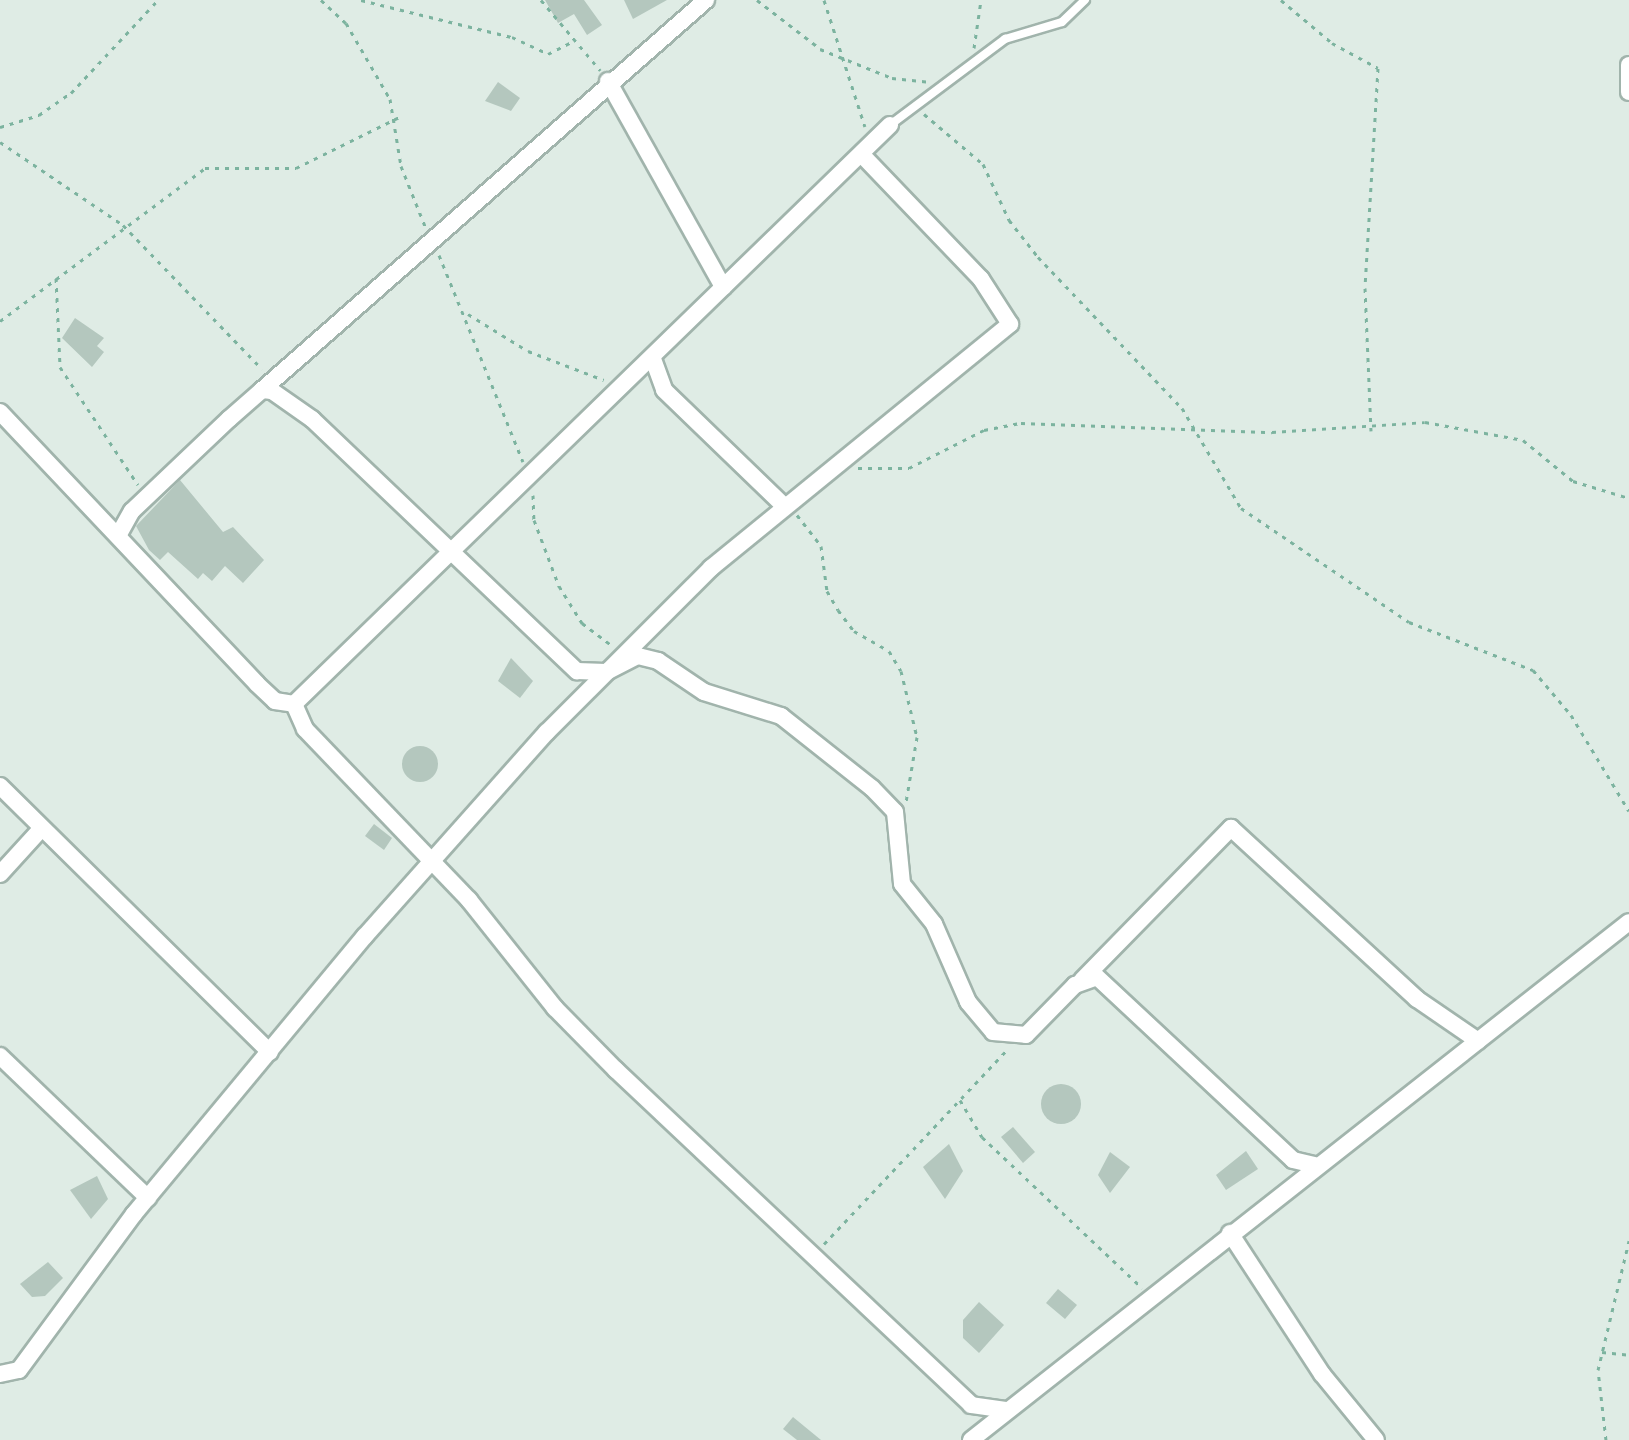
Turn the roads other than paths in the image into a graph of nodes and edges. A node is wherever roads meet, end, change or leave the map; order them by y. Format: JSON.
{"nodes":[{"id":1,"x":706,"y":0,"type":"edge"},
{"id":2,"x":1085,"y":0,"type":"edge"},
{"id":3,"x":1629,"y":65,"type":"edge"},
{"id":4,"x":608,"y":81,"type":"junction"},
{"id":5,"x":1629,"y":92,"type":"edge"},
{"id":6,"x":890,"y":125,"type":"joint"},
{"id":7,"x":861,"y":154,"type":"junction"},
{"id":8,"x":723,"y":287,"type":"junction"},
{"id":9,"x":653,"y":359,"type":"junction"},
{"id":10,"x":266,"y":386,"type":"junction"},
{"id":11,"x":0,"y":412,"type":"edge"},
{"id":12,"x":784,"y":506,"type":"junction"},
{"id":13,"x":119,"y":534,"type":"junction"},
{"id":14,"x":450,"y":554,"type":"junction"},
{"id":15,"x":606,"y":672,"type":"junction"},
{"id":16,"x":294,"y":704,"type":"junction"},
{"id":17,"x":0,"y":786,"type":"edge"},
{"id":18,"x":42,"y":828,"type":"junction"},
{"id":19,"x":434,"y":864,"type":"junction"},
{"id":20,"x":0,"y":874,"type":"edge"},
{"id":21,"x":1629,"y":922,"type":"edge"},
{"id":22,"x":1082,"y":980,"type":"junction"},
{"id":23,"x":1478,"y":1041,"type":"junction"},
{"id":24,"x":270,"y":1052,"type":"junction"},
{"id":25,"x":0,"y":1056,"type":"edge"},
{"id":26,"x":1314,"y":1165,"type":"junction"},
{"id":27,"x":148,"y":1198,"type":"junction"},
{"id":28,"x":1230,"y":1233,"type":"junction"},
{"id":29,"x":0,"y":1374,"type":"edge"},
{"id":30,"x":1005,"y":1410,"type":"junction"},
{"id":31,"x":971,"y":1440,"type":"edge"},
{"id":32,"x":1376,"y":1440,"type":"edge"}],
"edges":[{"from":1,"to":4,"type":"street"},
{"from":2,"to":6,"type":"lane"},
{"from":3,"to":5,"type":"street"},
{"from":4,"to":8,"type":"street"},
{"from":4,"to":10,"type":"street"},
{"from":6,"to":7,"type":"street"},
{"from":7,"to":8,"type":"street"},
{"from":7,"to":12,"type":"street"},
{"from":8,"to":9,"type":"street"},
{"from":9,"to":12,"type":"street"},
{"from":9,"to":14,"type":"street"},
{"from":10,"to":13,"type":"street"},
{"from":10,"to":14,"type":"street"},
{"from":11,"to":13,"type":"street"},
{"from":12,"to":15,"type":"street"},
{"from":13,"to":16,"type":"street"},
{"from":14,"to":15,"type":"street"},
{"from":14,"to":16,"type":"street"},
{"from":15,"to":19,"type":"street"},
{"from":15,"to":22,"type":"street"},
{"from":16,"to":19,"type":"street"},
{"from":17,"to":18,"type":"street"},
{"from":18,"to":20,"type":"street"},
{"from":18,"to":24,"type":"street"},
{"from":19,"to":24,"type":"street"},
{"from":19,"to":30,"type":"street"},
{"from":21,"to":23,"type":"street"},
{"from":22,"to":23,"type":"street"},
{"from":22,"to":26,"type":"street"},
{"from":23,"to":26,"type":"street"},
{"from":24,"to":27,"type":"street"},
{"from":25,"to":27,"type":"street"},
{"from":26,"to":28,"type":"street"},
{"from":27,"to":29,"type":"street"},
{"from":28,"to":30,"type":"street"},
{"from":28,"to":32,"type":"street"},
{"from":30,"to":31,"type":"street"}]}
